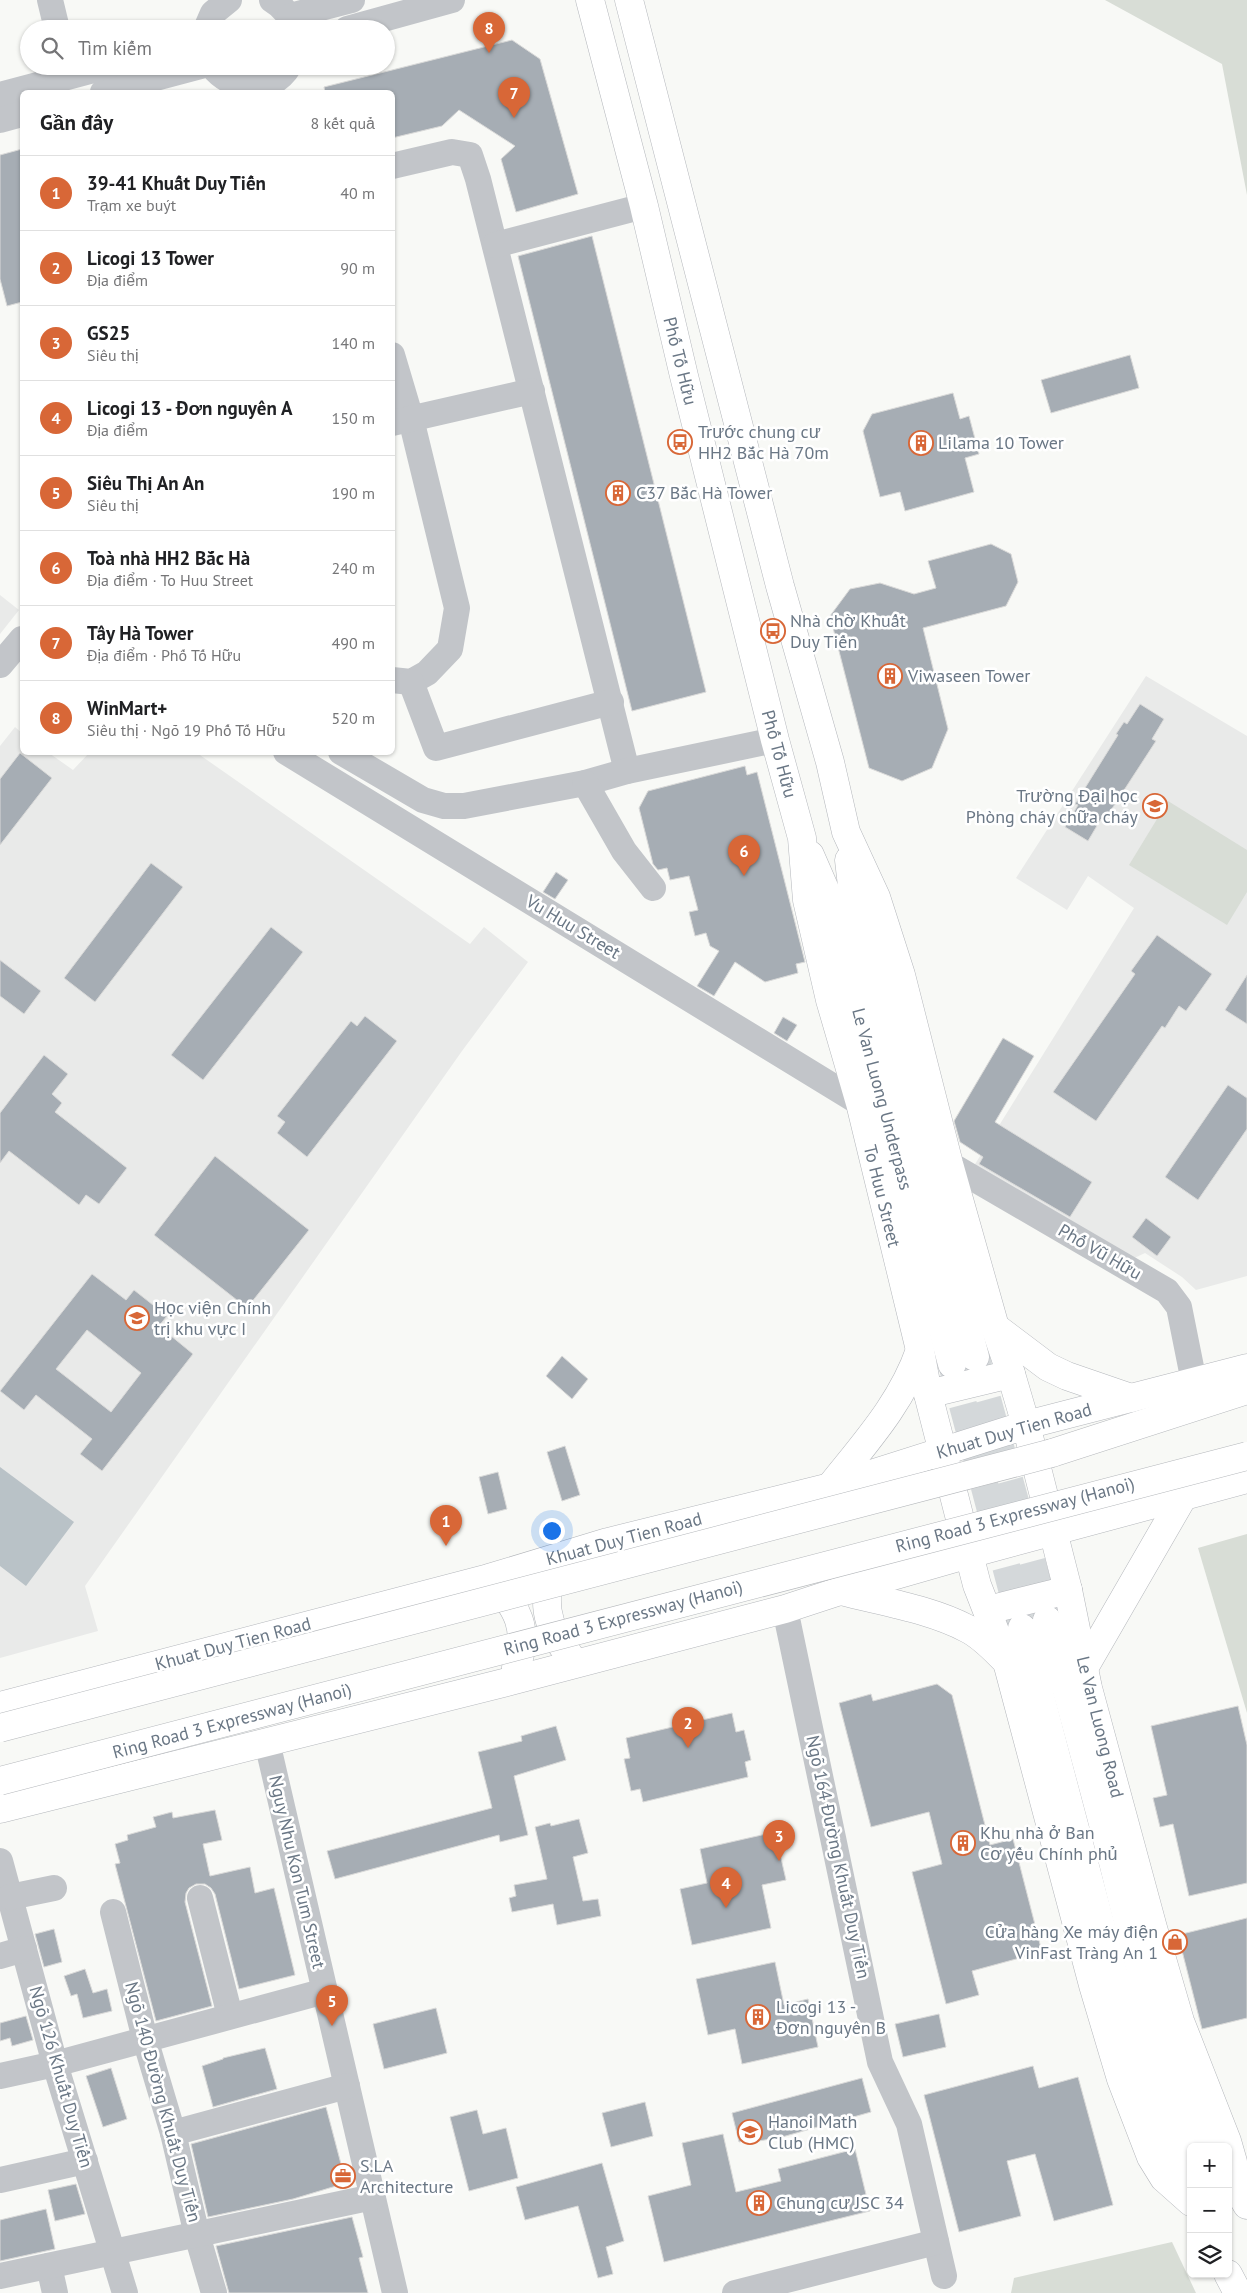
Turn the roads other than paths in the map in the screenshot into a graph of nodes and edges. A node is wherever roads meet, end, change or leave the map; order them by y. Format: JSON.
{"nodes":[{"id":1,"x":50,"y":0,"type":"edge"},
{"id":2,"x":230,"y":0,"type":"edge"},
{"id":3,"x":352,"y":0,"type":"edge"},
{"id":4,"x":452,"y":0,"type":"edge"},
{"id":5,"x":590,"y":0,"type":"edge"},
{"id":6,"x":629,"y":0,"type":"edge"},
{"id":7,"x":286,"y":15,"type":"edge"},
{"id":8,"x":56,"y":20,"type":"edge"},
{"id":9,"x":210,"y":20,"type":"edge"},
{"id":10,"x":380,"y":20,"type":"edge"},
{"id":11,"x":167,"y":75,"type":"edge"},
{"id":12,"x":221,"y":75,"type":"edge"},
{"id":13,"x":280,"y":75,"type":"edge"},
{"id":14,"x":71,"y":78,"type":"edge"},
{"id":15,"x":20,"y":90,"type":"edge"},
{"id":16,"x":21,"y":90,"type":"edge"},
{"id":17,"x":111,"y":90,"type":"edge"},
{"id":18,"x":0,"y":95,"type":"edge"},
{"id":19,"x":20,"y":115,"type":"edge"},
{"id":20,"x":0,"y":120,"type":"edge"},
{"id":21,"x":395,"y":165,"type":"edge"},
{"id":22,"x":644,"y":206,"type":"junction"},
{"id":23,"x":495,"y":245,"type":"junction"},
{"id":24,"x":395,"y":375,"type":"edge"},
{"id":25,"x":532,"y":391,"type":"junction"},
{"id":26,"x":402,"y":421,"type":"edge"},
{"id":27,"x":20,"y":641,"type":"edge"},
{"id":28,"x":0,"y":665,"type":"edge"},
{"id":29,"x":402,"y":681,"type":"edge"},
{"id":30,"x":610,"y":702,"type":"junction"},
{"id":31,"x":775,"y":740,"type":"junction"},
{"id":32,"x":291,"y":755,"type":"edge"},
{"id":33,"x":346,"y":755,"type":"edge"},
{"id":34,"x":627,"y":771,"type":"junction"},
{"id":35,"x":586,"y":783,"type":"junction"},
{"id":36,"x":846,"y":832,"type":"junction"},
{"id":37,"x":802,"y":838,"type":"junction"},
{"id":38,"x":652,"y":888,"type":"dead end"},
{"id":39,"x":860,"y":1103,"type":"junction"},
{"id":40,"x":949,"y":1164,"type":"junction"},
{"id":41,"x":995,"y":1327,"type":"junction"},
{"id":42,"x":920,"y":1350,"type":"junction"},
{"id":43,"x":1247,"y":1368,"type":"edge"},
{"id":44,"x":1011,"y":1374,"type":"junction"},
{"id":45,"x":1194,"y":1382,"type":"junction"},
{"id":46,"x":1247,"y":1390,"type":"edge"},
{"id":47,"x":928,"y":1394,"type":"junction"},
{"id":48,"x":1131,"y":1398,"type":"junction"},
{"id":49,"x":1247,"y":1403,"type":"edge"},
{"id":50,"x":1026,"y":1425,"type":"junction"},
{"id":51,"x":942,"y":1451,"type":"junction"},
{"id":52,"x":1052,"y":1453,"type":"junction"},
{"id":53,"x":1247,"y":1456,"type":"edge"},
{"id":54,"x":1247,"y":1479,"type":"edge"},
{"id":55,"x":830,"y":1487,"type":"junction"},
{"id":56,"x":1184,"y":1495,"type":"junction"},
{"id":57,"x":1052,"y":1531,"type":"junction"},
{"id":58,"x":968,"y":1554,"type":"junction"},
{"id":59,"x":552,"y":1558,"type":"junction"},
{"id":60,"x":489,"y":1578,"type":"junction"},
{"id":61,"x":1068,"y":1590,"type":"junction"},
{"id":62,"x":840,"y":1591,"type":"junction"},
{"id":63,"x":785,"y":1609,"type":"junction"},
{"id":64,"x":988,"y":1610,"type":"junction"},
{"id":65,"x":1007,"y":1662,"type":"junction"},
{"id":66,"x":575,"y":1663,"type":"junction"},
{"id":67,"x":1084,"y":1668,"type":"junction"},
{"id":68,"x":511,"y":1681,"type":"junction"},
{"id":69,"x":0,"y":1706,"type":"edge"},
{"id":70,"x":0,"y":1728,"type":"edge"},
{"id":71,"x":267,"y":1742,"type":"junction"},
{"id":72,"x":0,"y":1781,"type":"edge"},
{"id":73,"x":0,"y":1809,"type":"edge"},
{"id":74,"x":0,"y":1860,"type":"edge"},
{"id":75,"x":54,"y":1888,"type":"dead end"},
{"id":76,"x":10,"y":1897,"type":"junction"},
{"id":77,"x":200,"y":1898,"type":"dead end"},
{"id":78,"x":113,"y":1912,"type":"dead end"},
{"id":79,"x":12,"y":1952,"type":"edge"},
{"id":80,"x":325,"y":1991,"type":"junction"},
{"id":81,"x":230,"y":2016,"type":"junction"},
{"id":82,"x":145,"y":2040,"type":"junction"},
{"id":83,"x":55,"y":2064,"type":"junction"},
{"id":84,"x":0,"y":2076,"type":"edge"},
{"id":85,"x":346,"y":2086,"type":"junction"},
{"id":86,"x":173,"y":2132,"type":"junction"},
{"id":87,"x":1204,"y":2143,"type":"edge"},
{"id":88,"x":85,"y":2161,"type":"junction"},
{"id":89,"x":1187,"y":2177,"type":"edge"},
{"id":90,"x":0,"y":2180,"type":"edge"},
{"id":91,"x":1237,"y":2190,"type":"edge"},
{"id":92,"x":373,"y":2197,"type":"junction"},
{"id":93,"x":1187,"y":2198,"type":"edge"},
{"id":94,"x":198,"y":2235,"type":"junction"},
{"id":95,"x":936,"y":2242,"type":"junction"},
{"id":96,"x":114,"y":2253,"type":"junction"},
{"id":97,"x":49,"y":2266,"type":"junction"},
{"id":98,"x":0,"y":2276,"type":"edge"},
{"id":99,"x":944,"y":2276,"type":"dead end"},
{"id":100,"x":1230,"y":2278,"type":"edge"},
{"id":101,"x":55,"y":2293,"type":"edge"},
{"id":102,"x":125,"y":2293,"type":"edge"},
{"id":103,"x":214,"y":2293,"type":"edge"},
{"id":104,"x":395,"y":2293,"type":"edge"},
{"id":105,"x":735,"y":2293,"type":"edge"},
{"id":106,"x":1238,"y":2293,"type":"edge"}],
"edges":[{"from":1,"to":8,"type":"street"},
{"from":2,"to":9,"type":"street"},
{"from":3,"to":7,"type":"street"},
{"from":4,"to":10,"type":"street"},
{"from":5,"to":22,"type":"main road","name":"Phố Tố Hữu"},
{"from":6,"to":36,"type":"main road"},
{"from":11,"to":17,"type":"street"},
{"from":12,"to":13,"type":"street"},
{"from":14,"to":16,"type":"street"},
{"from":15,"to":18,"type":"street"},
{"from":19,"to":20,"type":"street"},
{"from":21,"to":23,"type":"street"},
{"from":22,"to":23,"type":"street"},
{"from":22,"to":31,"type":"main road","name":"Phố Tố Hữu"},
{"from":23,"to":25,"type":"street"},
{"from":24,"to":26,"type":"street"},
{"from":25,"to":26,"type":"street"},
{"from":25,"to":30,"type":"street"},
{"from":26,"to":29,"type":"street"},
{"from":27,"to":28,"type":"street"},
{"from":29,"to":30,"type":"street"},
{"from":30,"to":34,"type":"street"},
{"from":31,"to":34,"type":"street"},
{"from":31,"to":37,"type":"main road","name":"Phố Tố Hữu"},
{"from":32,"to":39,"type":"street","name":"Vu Huu Street"},
{"from":33,"to":35,"type":"street"},
{"from":34,"to":35,"type":"street"},
{"from":35,"to":38,"type":"street"},
{"from":36,"to":37,"type":"main road","name":"Le Van Luong Underpass"},
{"from":36,"to":40,"type":"main road"},
{"from":37,"to":39,"type":"main road","name":"To Huu Street"},
{"from":39,"to":42,"type":"main road","name":"To Huu Street"},
{"from":40,"to":41,"type":"main road"},
{"from":40,"to":45,"type":"street","name":"Phố Vũ Hữu"},
{"from":41,"to":44,"type":"main road"},
{"from":41,"to":48,"type":"main road"},
{"from":42,"to":47,"type":"main road","name":"To Huu Street"},
{"from":42,"to":55,"type":"main road"},
{"from":43,"to":45,"type":"main road","name":"Khuat Duy Tien Road"},
{"from":44,"to":47,"type":"main road"},
{"from":44,"to":50,"type":"main road"},
{"from":45,"to":48,"type":"main road","name":"Khuat Duy Tien Road"},
{"from":46,"to":52,"type":"main road"},
{"from":47,"to":51,"type":"main road","name":"To Huu Street"},
{"from":48,"to":50,"type":"main road","name":"Khuat Duy Tien Road"},
{"from":49,"to":52,"type":"main road"},
{"from":50,"to":51,"type":"main road","name":"Khuat Duy Tien Road"},
{"from":50,"to":57,"type":"main road"},
{"from":51,"to":55,"type":"main road","name":"Khuat Duy Tien Road"},
{"from":51,"to":58,"type":"main road","name":"To Huu Street"},
{"from":52,"to":70,"type":"main road","bridge":true},
{"from":53,"to":72,"type":"main road","name":"Ring Road 3 Expressway (Hanoi)","bridge":true},
{"from":54,"to":56,"type":"main road"},
{"from":55,"to":59,"type":"main road","name":"Khuat Duy Tien Road"},
{"from":56,"to":57,"type":"main road"},
{"from":56,"to":67,"type":"main road"},
{"from":57,"to":58,"type":"main road"},
{"from":57,"to":61,"type":"main road","name":"Le Van Luong Road"},
{"from":58,"to":62,"type":"main road"},
{"from":58,"to":64,"type":"main road"},
{"from":59,"to":60,"type":"main road","name":"Khuat Duy Tien Road"},
{"from":59,"to":66,"type":"main road"},
{"from":60,"to":68,"type":"main road"},
{"from":60,"to":69,"type":"main road","name":"Khuat Duy Tien Road"},
{"from":61,"to":64,"type":"main road"},
{"from":61,"to":67,"type":"main road","name":"Le Van Luong Road"},
{"from":62,"to":63,"type":"main road"},
{"from":62,"to":65,"type":"main road"},
{"from":63,"to":66,"type":"main road"},
{"from":63,"to":95,"type":"street","name":"Ngõ 164 Đường Khuất Duy Tiến"},
{"from":64,"to":65,"type":"main road"},
{"from":65,"to":93,"type":"main road"},
{"from":66,"to":68,"type":"main road"},
{"from":67,"to":91,"type":"main road","name":"Le Van Luong Road"},
{"from":68,"to":71,"type":"main road"},
{"from":71,"to":73,"type":"main road"},
{"from":71,"to":80,"type":"street","name":"Nguy Nhu Kon Tum Street"},
{"from":74,"to":76,"type":"street","name":"Ngõ 126 Khuất Duy Tiến"},
{"from":75,"to":76,"type":"street"},
{"from":76,"to":79,"type":"street","name":"Ngõ 126 Khuất Duy Tiến"},
{"from":77,"to":81,"type":"street"},
{"from":78,"to":82,"type":"street","name":"Ngõ 140 Đường Khuất Duy Tiến"},
{"from":79,"to":83,"type":"street","name":"Ngõ 126 Khuất Duy Tiến"},
{"from":80,"to":81,"type":"street"},
{"from":80,"to":85,"type":"street","name":"Nguy Nhu Kon Tum Street"},
{"from":81,"to":82,"type":"street"},
{"from":82,"to":83,"type":"street"},
{"from":82,"to":86,"type":"street","name":"Ngõ 140 Đường Khuất Duy Tiến"},
{"from":83,"to":84,"type":"street"},
{"from":83,"to":88,"type":"street","name":"Ngõ 126 Khuất Duy Tiến"},
{"from":85,"to":86,"type":"street"},
{"from":85,"to":92,"type":"street","name":"Nguy Nhu Kon Tum Street"},
{"from":86,"to":94,"type":"street","name":"Ngõ 140 Đường Khuất Duy Tiến"},
{"from":87,"to":89,"type":"main road"},
{"from":88,"to":90,"type":"street"},
{"from":88,"to":96,"type":"street","name":"Ngõ 126 Khuất Duy Tiến"},
{"from":92,"to":94,"type":"street"},
{"from":92,"to":104,"type":"street","name":"Nguy Nhu Kon Tum Street"},
{"from":94,"to":96,"type":"street"},
{"from":94,"to":103,"type":"street","name":"Ngõ 140 Đường Khuất Duy Tiến"},
{"from":95,"to":99,"type":"street","name":"Ngõ 164 Đường Khuất Duy Tiến"},
{"from":95,"to":105,"type":"street"},
{"from":96,"to":97,"type":"street"},
{"from":96,"to":102,"type":"street","name":"Ngõ 126 Khuất Duy Tiến"},
{"from":97,"to":98,"type":"street"},
{"from":97,"to":101,"type":"street"},
{"from":100,"to":106,"type":"main road"}]}
